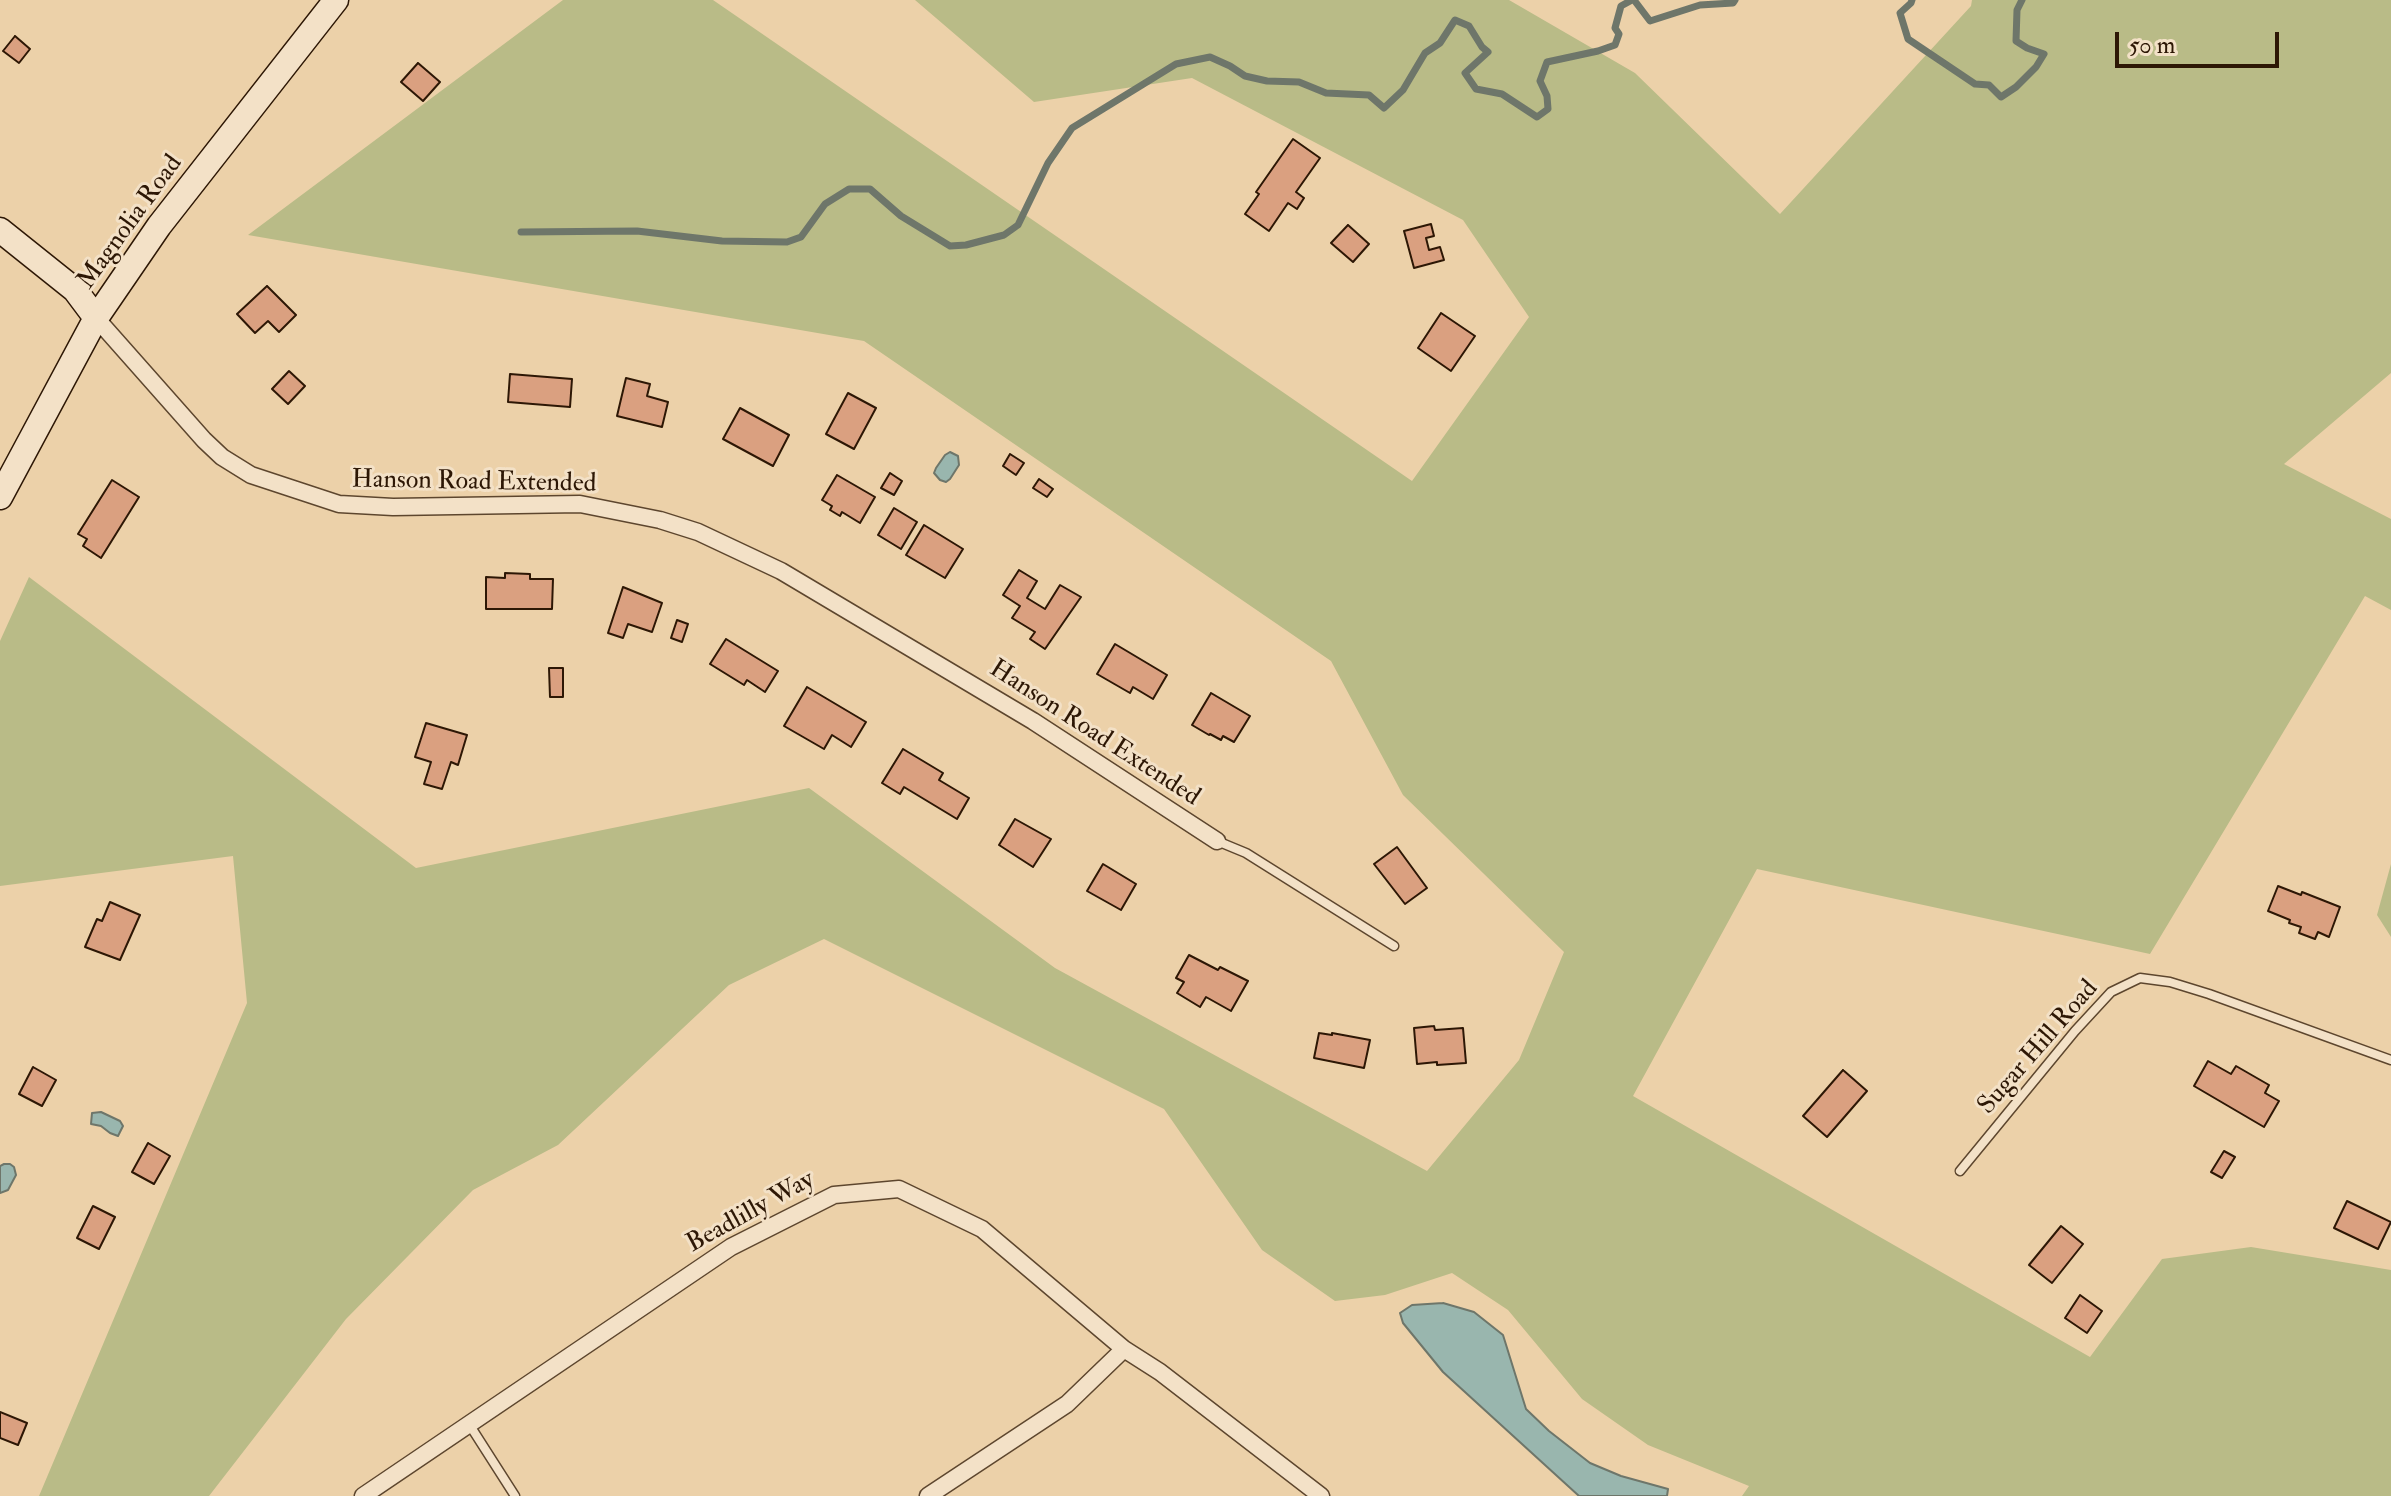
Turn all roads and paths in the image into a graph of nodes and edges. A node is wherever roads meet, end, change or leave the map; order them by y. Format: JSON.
{"nodes":[{"id":1,"x":336,"y":0,"type":"edge"},
{"id":2,"x":0,"y":230,"type":"edge"},
{"id":3,"x":96,"y":318,"type":"junction"},
{"id":4,"x":0,"y":497,"type":"edge"},
{"id":5,"x":1217,"y":841,"type":"joint"},
{"id":6,"x":1394,"y":946,"type":"dead end"},
{"id":7,"x":2391,"y":1060,"type":"edge"},
{"id":8,"x":1960,"y":1171,"type":"dead end"},
{"id":9,"x":1124,"y":1349,"type":"junction"},
{"id":10,"x":469,"y":1424,"type":"junction"},
{"id":11,"x":363,"y":1496,"type":"edge"},
{"id":12,"x":515,"y":1496,"type":"edge"},
{"id":13,"x":928,"y":1496,"type":"edge"},
{"id":14,"x":1321,"y":1496,"type":"edge"}],
"edges":[{"from":1,"to":3,"type":"main road","name":"Magnolia Road"},
{"from":2,"to":3,"type":"main road"},
{"from":3,"to":4,"type":"main road","name":"Magnolia Road"},
{"from":3,"to":5,"type":"street","name":"Hanson Road Extended"},
{"from":5,"to":6,"type":"lane"},
{"from":7,"to":8,"type":"lane","name":"Sugar Hill Road"},
{"from":9,"to":10,"type":"street","name":"Beadlilly Way"},
{"from":9,"to":13,"type":"street"},
{"from":9,"to":14,"type":"street","name":"Beadlilly Way"},
{"from":10,"to":11,"type":"street","name":"Beadlilly Way"},
{"from":10,"to":12,"type":"lane"}]}
